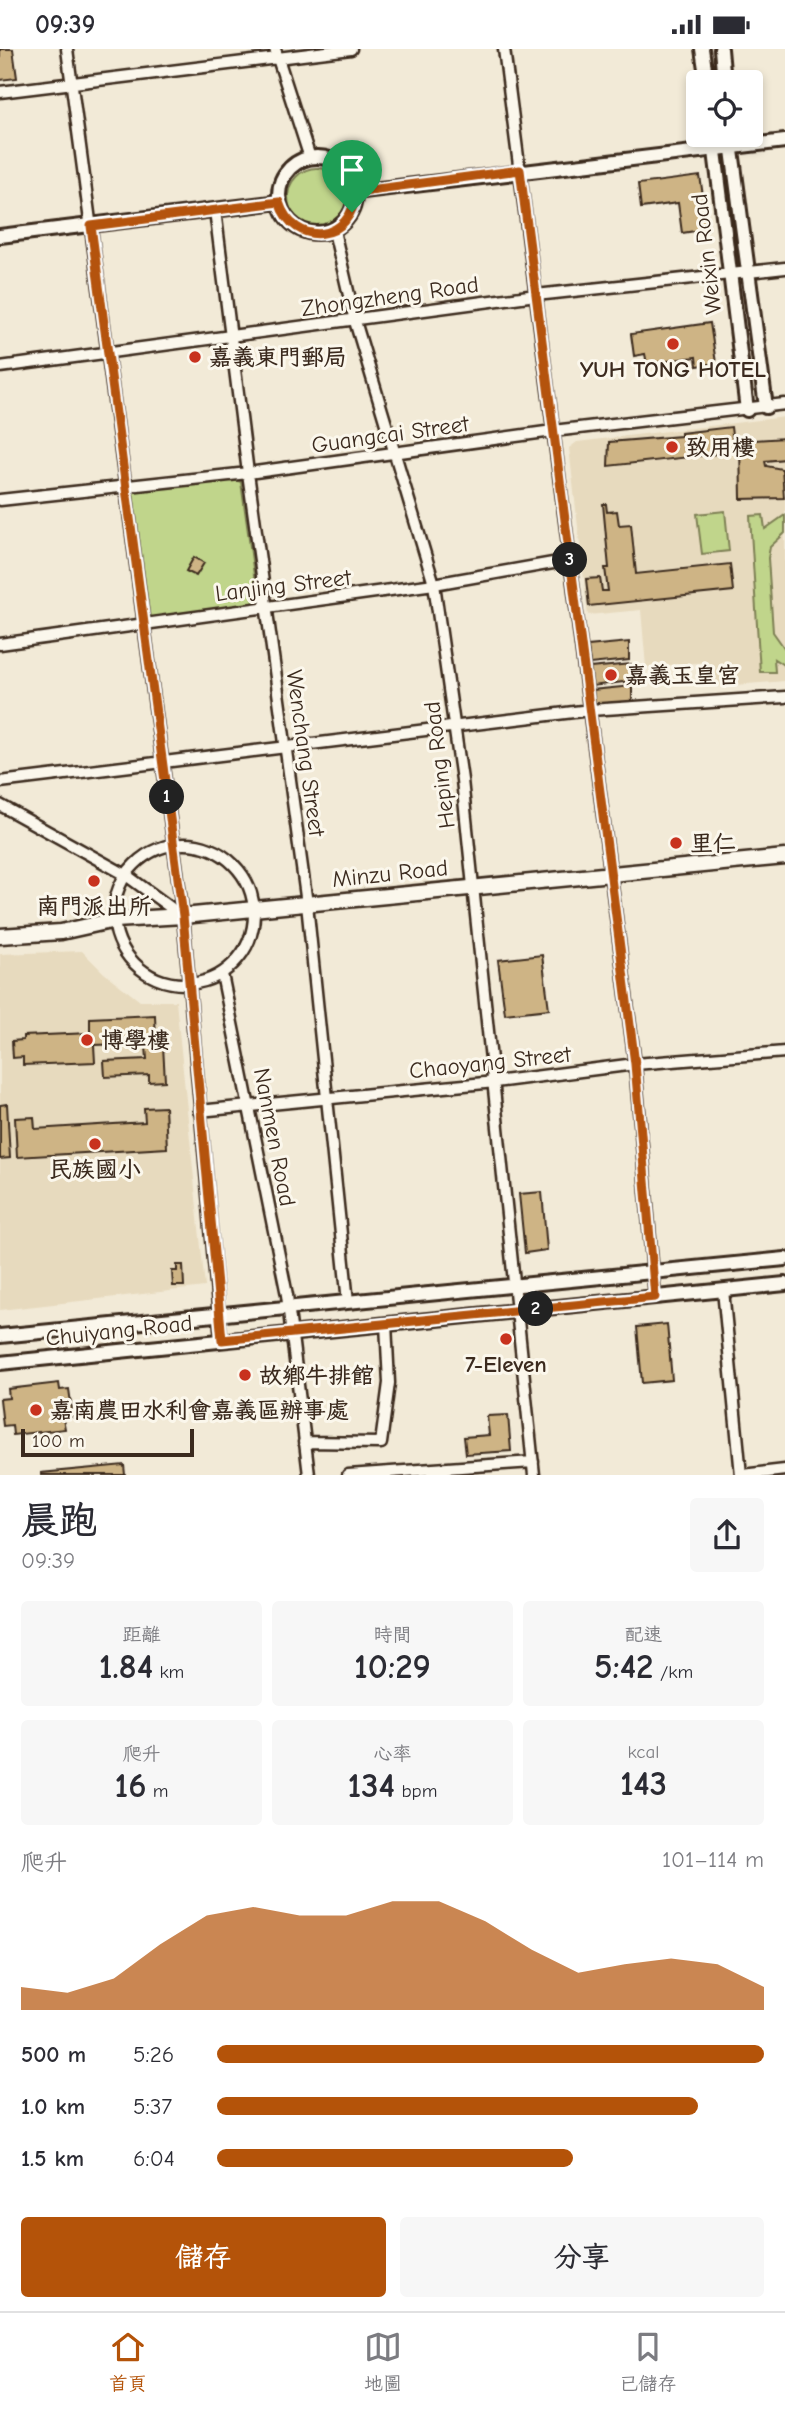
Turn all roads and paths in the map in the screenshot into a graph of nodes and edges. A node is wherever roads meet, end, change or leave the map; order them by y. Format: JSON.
{"nodes":[{"id":1,"x":67,"y":49,"type":"edge"},
{"id":2,"x":351,"y":49,"type":"edge"},
{"id":3,"x":504,"y":49,"type":"edge"},
{"id":4,"x":702,"y":49,"type":"edge"},
{"id":5,"x":720,"y":49,"type":"edge"},
{"id":6,"x":276,"y":54,"type":"edge"},
{"id":7,"x":705,"y":70,"type":"edge"},
{"id":8,"x":723,"y":70,"type":"edge"},
{"id":9,"x":72,"y":84,"type":"junction"},
{"id":10,"x":0,"y":92,"type":"edge"},
{"id":11,"x":763,"y":141,"type":"edge"},
{"id":12,"x":785,"y":141,"type":"edge"},
{"id":13,"x":714,"y":147,"type":"edge"},
{"id":14,"x":720,"y":147,"type":"edge"},
{"id":15,"x":732,"y":147,"type":"edge"},
{"id":16,"x":714,"y":150,"type":"junction"},
{"id":17,"x":310,"y":157,"type":"junction"},
{"id":18,"x":520,"y":170,"type":"junction"},
{"id":19,"x":355,"y":192,"type":"junction"},
{"id":20,"x":279,"y":202,"type":"junction"},
{"id":21,"x":215,"y":210,"type":"junction"},
{"id":22,"x":91,"y":226,"type":"junction"},
{"id":23,"x":334,"y":231,"type":"junction"},
{"id":24,"x":0,"y":236,"type":"edge"},
{"id":25,"x":785,"y":268,"type":"edge"},
{"id":26,"x":750,"y":273,"type":"junction"},
{"id":27,"x":730,"y":275,"type":"junction"},
{"id":28,"x":536,"y":295,"type":"junction"},
{"id":29,"x":355,"y":321,"type":"junction"},
{"id":30,"x":232,"y":336,"type":"junction"},
{"id":31,"x":108,"y":353,"type":"junction"},
{"id":32,"x":0,"y":367,"type":"edge"},
{"id":33,"x":785,"y":404,"type":"edge"},
{"id":34,"x":766,"y":407,"type":"junction"},
{"id":35,"x":747,"y":410,"type":"junction"},
{"id":36,"x":553,"y":431,"type":"junction"},
{"id":37,"x":396,"y":451,"type":"junction"},
{"id":38,"x":248,"y":473,"type":"junction"},
{"id":39,"x":125,"y":485,"type":"junction"},
{"id":40,"x":0,"y":500,"type":"edge"},
{"id":41,"x":570,"y":560,"type":"junction"},
{"id":42,"x":434,"y":585,"type":"junction"},
{"id":43,"x":266,"y":606,"type":"junction"},
{"id":44,"x":143,"y":623,"type":"junction"},
{"id":45,"x":0,"y":644,"type":"edge"},
{"id":46,"x":785,"y":697,"type":"edge"},
{"id":47,"x":590,"y":710,"type":"junction"},
{"id":48,"x":454,"y":726,"type":"junction"},
{"id":49,"x":286,"y":746,"type":"junction"},
{"id":50,"x":163,"y":761,"type":"junction"},
{"id":51,"x":0,"y":782,"type":"edge"},
{"id":52,"x":0,"y":805,"type":"edge"},
{"id":53,"x":173,"y":845,"type":"junction"},
{"id":54,"x":785,"y":857,"type":"edge"},
{"id":55,"x":126,"y":874,"type":"junction"},
{"id":56,"x":609,"y":874,"type":"junction"},
{"id":57,"x":472,"y":888,"type":"junction"},
{"id":58,"x":307,"y":904,"type":"junction"},
{"id":59,"x":253,"y":909,"type":"junction"},
{"id":60,"x":183,"y":916,"type":"junction"},
{"id":61,"x":115,"y":920,"type":"junction"},
{"id":62,"x":0,"y":936,"type":"edge"},
{"id":63,"x":222,"y":974,"type":"junction"},
{"id":64,"x":187,"y":984,"type":"junction"},
{"id":65,"x":785,"y":1052,"type":"edge"},
{"id":66,"x":635,"y":1064,"type":"junction"},
{"id":67,"x":495,"y":1082,"type":"junction"},
{"id":68,"x":326,"y":1098,"type":"junction"},
{"id":69,"x":250,"y":1104,"type":"junction"},
{"id":70,"x":199,"y":1111,"type":"junction"},
{"id":71,"x":785,"y":1259,"type":"edge"},
{"id":72,"x":654,"y":1272,"type":"junction"},
{"id":73,"x":785,"y":1284,"type":"edge"},
{"id":74,"x":513,"y":1286,"type":"junction"},
{"id":75,"x":723,"y":1290,"type":"junction"},
{"id":76,"x":655,"y":1297,"type":"junction"},
{"id":77,"x":348,"y":1302,"type":"junction"},
{"id":78,"x":289,"y":1308,"type":"junction"},
{"id":79,"x":516,"y":1311,"type":"junction"},
{"id":80,"x":219,"y":1315,"type":"junction"},
{"id":81,"x":386,"y":1324,"type":"junction"},
{"id":82,"x":292,"y":1333,"type":"junction"},
{"id":83,"x":0,"y":1336,"type":"edge"},
{"id":84,"x":222,"y":1340,"type":"junction"},
{"id":85,"x":0,"y":1363,"type":"edge"},
{"id":86,"x":304,"y":1442,"type":"junction"},
{"id":87,"x":533,"y":1462,"type":"junction"},
{"id":88,"x":785,"y":1471,"type":"edge"},
{"id":89,"x":309,"y":1475,"type":"edge"},
{"id":90,"x":348,"y":1475,"type":"edge"},
{"id":91,"x":534,"y":1475,"type":"edge"},
{"id":92,"x":741,"y":1475,"type":"edge"}],
"edges":[{"from":1,"to":9,"type":"street"},
{"from":2,"to":6,"type":"street"},
{"from":3,"to":18,"type":"street"},
{"from":4,"to":7,"type":"street"},
{"from":5,"to":8,"type":"street"},
{"from":6,"to":9,"type":"street"},
{"from":6,"to":17,"type":"street"},
{"from":9,"to":10,"type":"street"},
{"from":9,"to":22,"type":"street"},
{"from":11,"to":12,"type":"street"},
{"from":13,"to":16,"type":"street","name":"Weixin Road"},
{"from":14,"to":16,"type":"street"},
{"from":15,"to":26,"type":"street","name":"Weixin Road"},
{"from":16,"to":18,"type":"street"},
{"from":16,"to":27,"type":"street","name":"Weixin Road"},
{"from":17,"to":19,"type":"street"},
{"from":17,"to":20,"type":"street"},
{"from":18,"to":19,"type":"street"},
{"from":18,"to":28,"type":"street"},
{"from":19,"to":23,"type":"street"},
{"from":20,"to":21,"type":"street"},
{"from":20,"to":23,"type":"street"},
{"from":21,"to":22,"type":"street"},
{"from":21,"to":30,"type":"street","name":"Wenchang Street"},
{"from":22,"to":24,"type":"street"},
{"from":22,"to":31,"type":"street"},
{"from":23,"to":29,"type":"street","name":"Heping Road"},
{"from":25,"to":26,"type":"street","name":"Zhongzheng Road"},
{"from":26,"to":27,"type":"street","name":"Zhongzheng Road"},
{"from":26,"to":34,"type":"street","name":"Weixin Road"},
{"from":27,"to":28,"type":"street","name":"Zhongzheng Road"},
{"from":27,"to":35,"type":"street","name":"Weixin Road"},
{"from":28,"to":29,"type":"street","name":"Zhongzheng Road"},
{"from":28,"to":36,"type":"street"},
{"from":29,"to":30,"type":"street","name":"Zhongzheng Road"},
{"from":29,"to":37,"type":"street","name":"Heping Road"},
{"from":30,"to":31,"type":"street","name":"Zhongzheng Road"},
{"from":30,"to":38,"type":"street","name":"Wenchang Street"},
{"from":31,"to":32,"type":"street","name":"Zhongzheng Road"},
{"from":31,"to":39,"type":"street"},
{"from":33,"to":34,"type":"street","name":"Guangcai Street"},
{"from":34,"to":35,"type":"street","name":"Guangcai Street"},
{"from":35,"to":36,"type":"street","name":"Guangcai Street"},
{"from":36,"to":37,"type":"street","name":"Guangcai Street"},
{"from":36,"to":41,"type":"street"},
{"from":37,"to":38,"type":"street","name":"Guangcai Street"},
{"from":37,"to":42,"type":"street","name":"Heping Road"},
{"from":38,"to":39,"type":"street","name":"Guangcai Street"},
{"from":38,"to":43,"type":"street","name":"Wenchang Street"},
{"from":39,"to":40,"type":"street","name":"Guangcai Street"},
{"from":39,"to":44,"type":"street"},
{"from":41,"to":42,"type":"street","name":"Lanjing Street"},
{"from":41,"to":47,"type":"street"},
{"from":42,"to":43,"type":"street","name":"Lanjing Street"},
{"from":42,"to":48,"type":"street","name":"Heping Road"},
{"from":43,"to":44,"type":"street","name":"Lanjing Street"},
{"from":43,"to":49,"type":"street","name":"Wenchang Street"},
{"from":44,"to":45,"type":"street","name":"Lanjing Street"},
{"from":44,"to":50,"type":"street"},
{"from":46,"to":47,"type":"street"},
{"from":47,"to":48,"type":"street"},
{"from":47,"to":56,"type":"street"},
{"from":48,"to":49,"type":"street"},
{"from":48,"to":57,"type":"street","name":"Heping Road"},
{"from":49,"to":50,"type":"street"},
{"from":49,"to":58,"type":"street","name":"Wenchang Street"},
{"from":50,"to":51,"type":"street"},
{"from":50,"to":53,"type":"street"},
{"from":52,"to":55,"type":"street"},
{"from":53,"to":55,"type":"street"},
{"from":53,"to":59,"type":"street"},
{"from":53,"to":60,"type":"street"},
{"from":54,"to":56,"type":"main road","name":"Minzu Road"},
{"from":55,"to":60,"type":"street"},
{"from":55,"to":61,"type":"street"},
{"from":56,"to":57,"type":"main road","name":"Minzu Road"},
{"from":56,"to":66,"type":"street"},
{"from":57,"to":58,"type":"main road","name":"Minzu Road"},
{"from":57,"to":67,"type":"street","name":"Heping Road"},
{"from":58,"to":59,"type":"main road","name":"Minzu Road"},
{"from":58,"to":68,"type":"street","name":"Wenchang Street"},
{"from":59,"to":60,"type":"main road","name":"Minzu Road"},
{"from":59,"to":63,"type":"street"},
{"from":60,"to":61,"type":"main road","name":"Minzu Road"},
{"from":60,"to":64,"type":"street"},
{"from":61,"to":62,"type":"main road","name":"Minzu Road"},
{"from":61,"to":64,"type":"street"},
{"from":63,"to":64,"type":"street"},
{"from":63,"to":69,"type":"street","name":"Nanmen Road"},
{"from":64,"to":70,"type":"street"},
{"from":65,"to":66,"type":"street","name":"Chaoyang Street"},
{"from":66,"to":67,"type":"street","name":"Chaoyang Street"},
{"from":66,"to":72,"type":"street"},
{"from":67,"to":68,"type":"street","name":"Chaoyang Street"},
{"from":67,"to":74,"type":"street","name":"Heping Road"},
{"from":68,"to":69,"type":"street","name":"Chaoyang Street"},
{"from":68,"to":77,"type":"street","name":"Wenchang Street"},
{"from":69,"to":70,"type":"street","name":"Chaoyang Street"},
{"from":69,"to":78,"type":"street","name":"Nanmen Road"},
{"from":70,"to":80,"type":"street"},
{"from":71,"to":72,"type":"street","name":"Chuiyang Road"},
{"from":72,"to":74,"type":"street","name":"Chuiyang Road"},
{"from":72,"to":76,"type":"street"},
{"from":73,"to":75,"type":"street","name":"Chuiyang Road"},
{"from":74,"to":77,"type":"street","name":"Chuiyang Road"},
{"from":74,"to":79,"type":"street","name":"Heping Road"},
{"from":75,"to":76,"type":"street","name":"Chuiyang Road"},
{"from":75,"to":92,"type":"street"},
{"from":76,"to":79,"type":"street","name":"Chuiyang Road"},
{"from":77,"to":78,"type":"street","name":"Chuiyang Road"},
{"from":78,"to":80,"type":"street","name":"Chuiyang Road"},
{"from":78,"to":82,"type":"street","name":"Nanmen Road"},
{"from":79,"to":81,"type":"street","name":"Chuiyang Road"},
{"from":79,"to":87,"type":"street","name":"Heping Road"},
{"from":80,"to":83,"type":"street","name":"Chuiyang Road"},
{"from":80,"to":84,"type":"street"},
{"from":81,"to":82,"type":"street","name":"Chuiyang Road"},
{"from":81,"to":86,"type":"street"},
{"from":82,"to":84,"type":"street","name":"Chuiyang Road"},
{"from":82,"to":86,"type":"street","name":"Nanmen Road"},
{"from":84,"to":85,"type":"street","name":"Chuiyang Road"},
{"from":86,"to":89,"type":"street","name":"Nanmen Road"},
{"from":87,"to":90,"type":"street"},
{"from":87,"to":91,"type":"street","name":"Heping Road"},
{"from":88,"to":92,"type":"street"}]}
